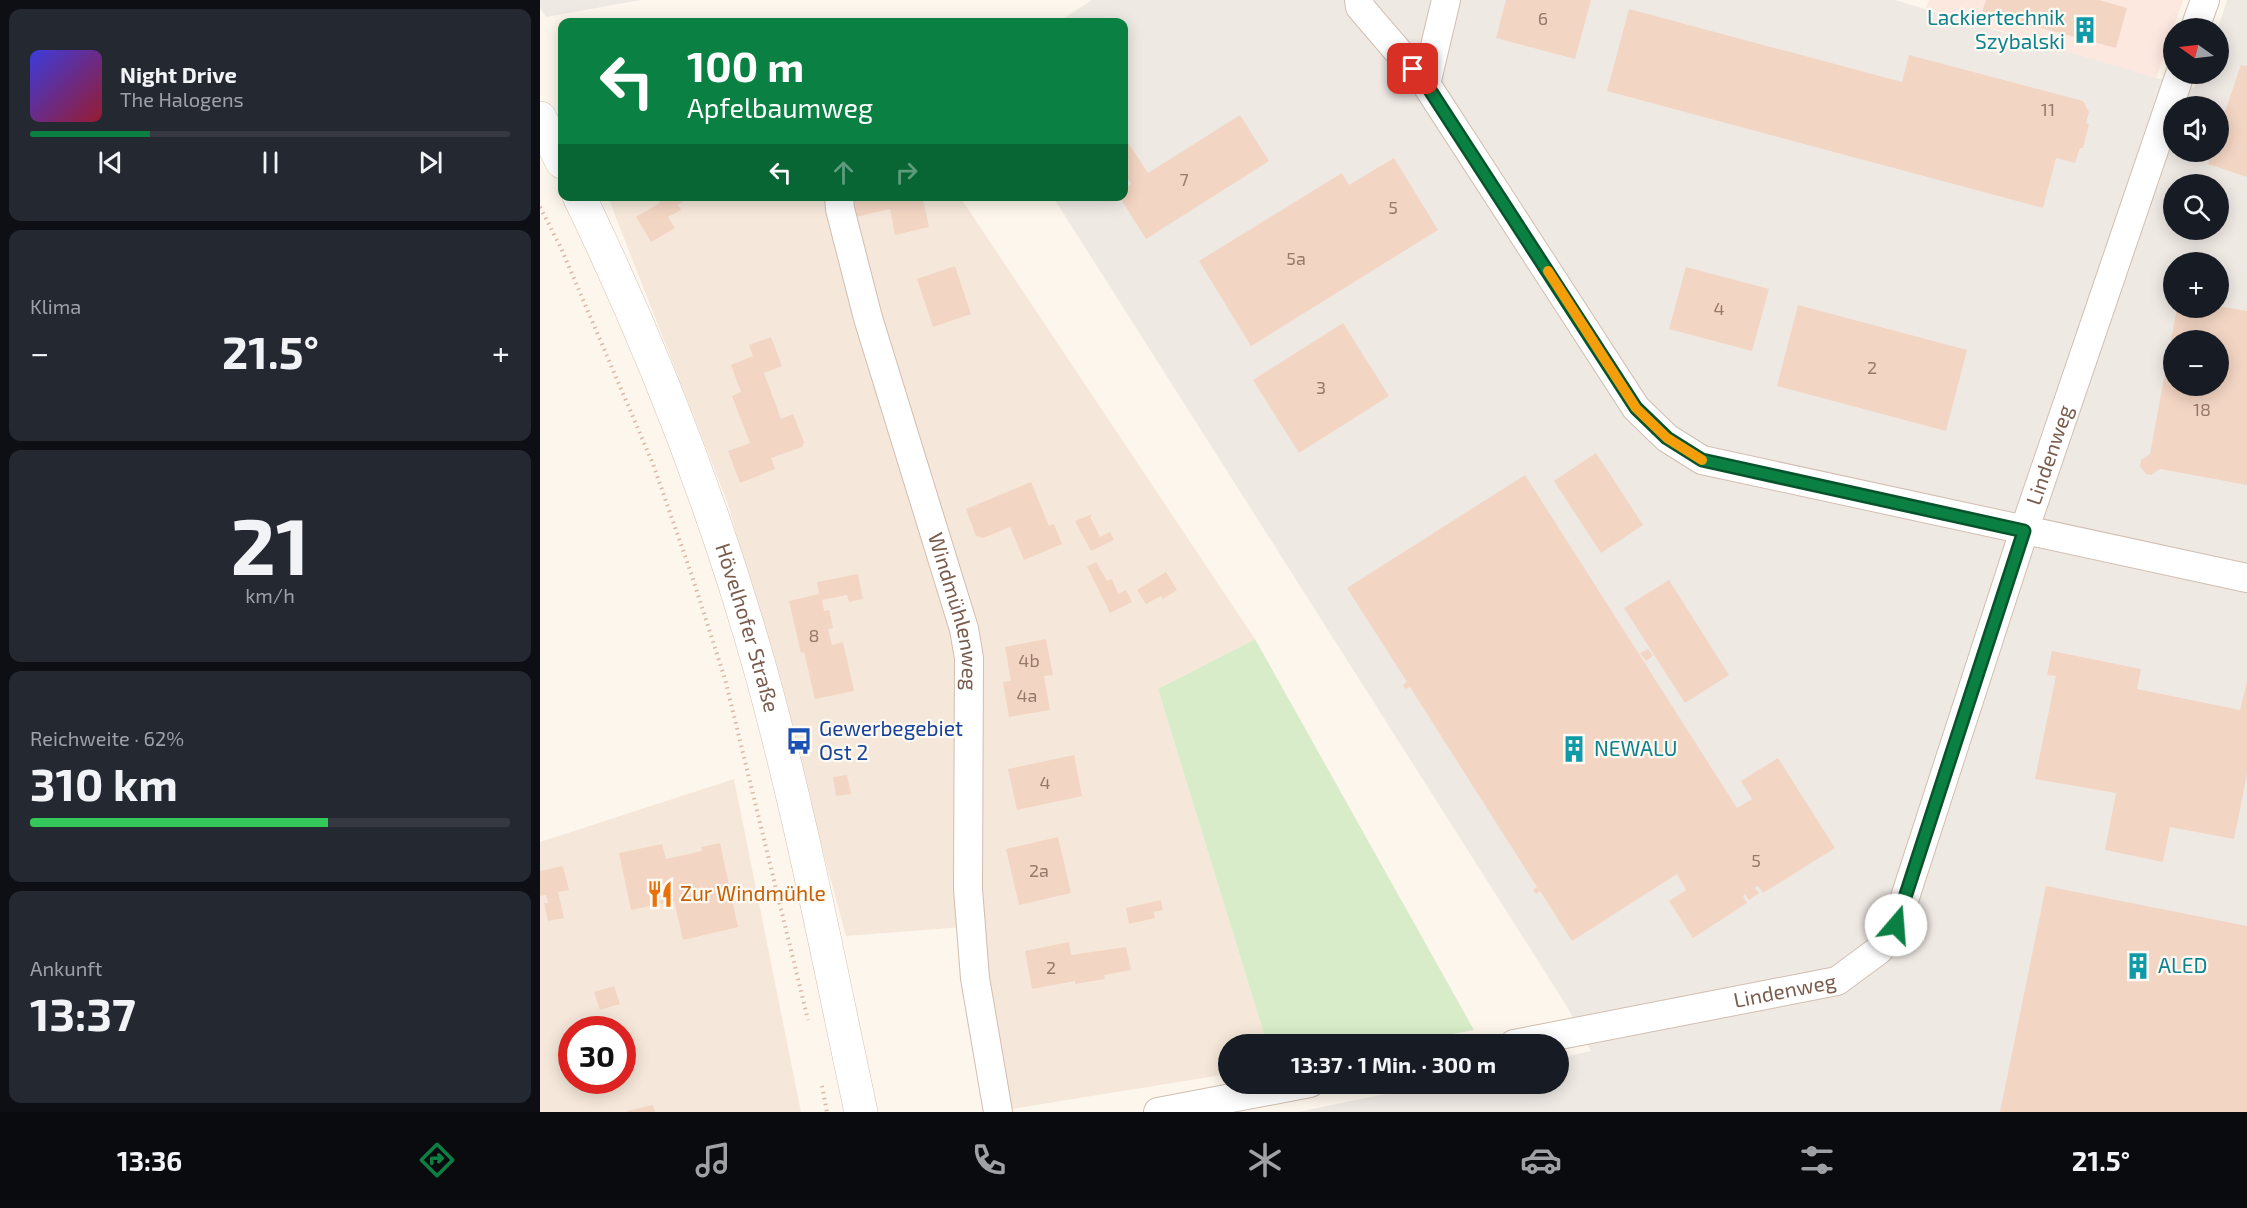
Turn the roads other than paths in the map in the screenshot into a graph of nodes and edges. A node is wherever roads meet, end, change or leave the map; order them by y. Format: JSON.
{"nodes":[{"id":1,"x":1359,"y":0,"type":"edge"},
{"id":2,"x":1446,"y":0,"type":"edge"},
{"id":3,"x":2205,"y":0,"type":"edge"},
{"id":4,"x":2199,"y":18,"type":"edge"},
{"id":5,"x":1426,"y":84,"type":"junction"},
{"id":6,"x":2177,"y":84,"type":"edge"},
{"id":7,"x":540,"y":118,"type":"edge"},
{"id":8,"x":558,"y":154,"type":"edge"},
{"id":9,"x":581,"y":201,"type":"edge"},
{"id":10,"x":839,"y":201,"type":"edge"},
{"id":11,"x":2024,"y":531,"type":"junction"},
{"id":12,"x":2247,"y":578,"type":"edge"},
{"id":13,"x":1565,"y":1034,"type":"edge"},
{"id":14,"x":1252,"y":1094,"type":"edge"},
{"id":15,"x":861,"y":1112,"type":"edge"},
{"id":16,"x":998,"y":1112,"type":"edge"},
{"id":17,"x":1158,"y":1112,"type":"edge"}],
"edges":[{"from":1,"to":5,"type":"street"},
{"from":2,"to":5,"type":"street"},
{"from":3,"to":4,"type":"street"},
{"from":5,"to":11,"type":"street"},
{"from":6,"to":11,"type":"street","name":"Lindenweg"},
{"from":7,"to":8,"type":"main road"},
{"from":9,"to":15,"type":"main road","name":"Hövelhofer Straße"},
{"from":10,"to":16,"type":"street","name":"Windmühlenweg"},
{"from":11,"to":12,"type":"street"},
{"from":11,"to":13,"type":"street","name":"Lindenweg"},
{"from":14,"to":17,"type":"street"}]}
